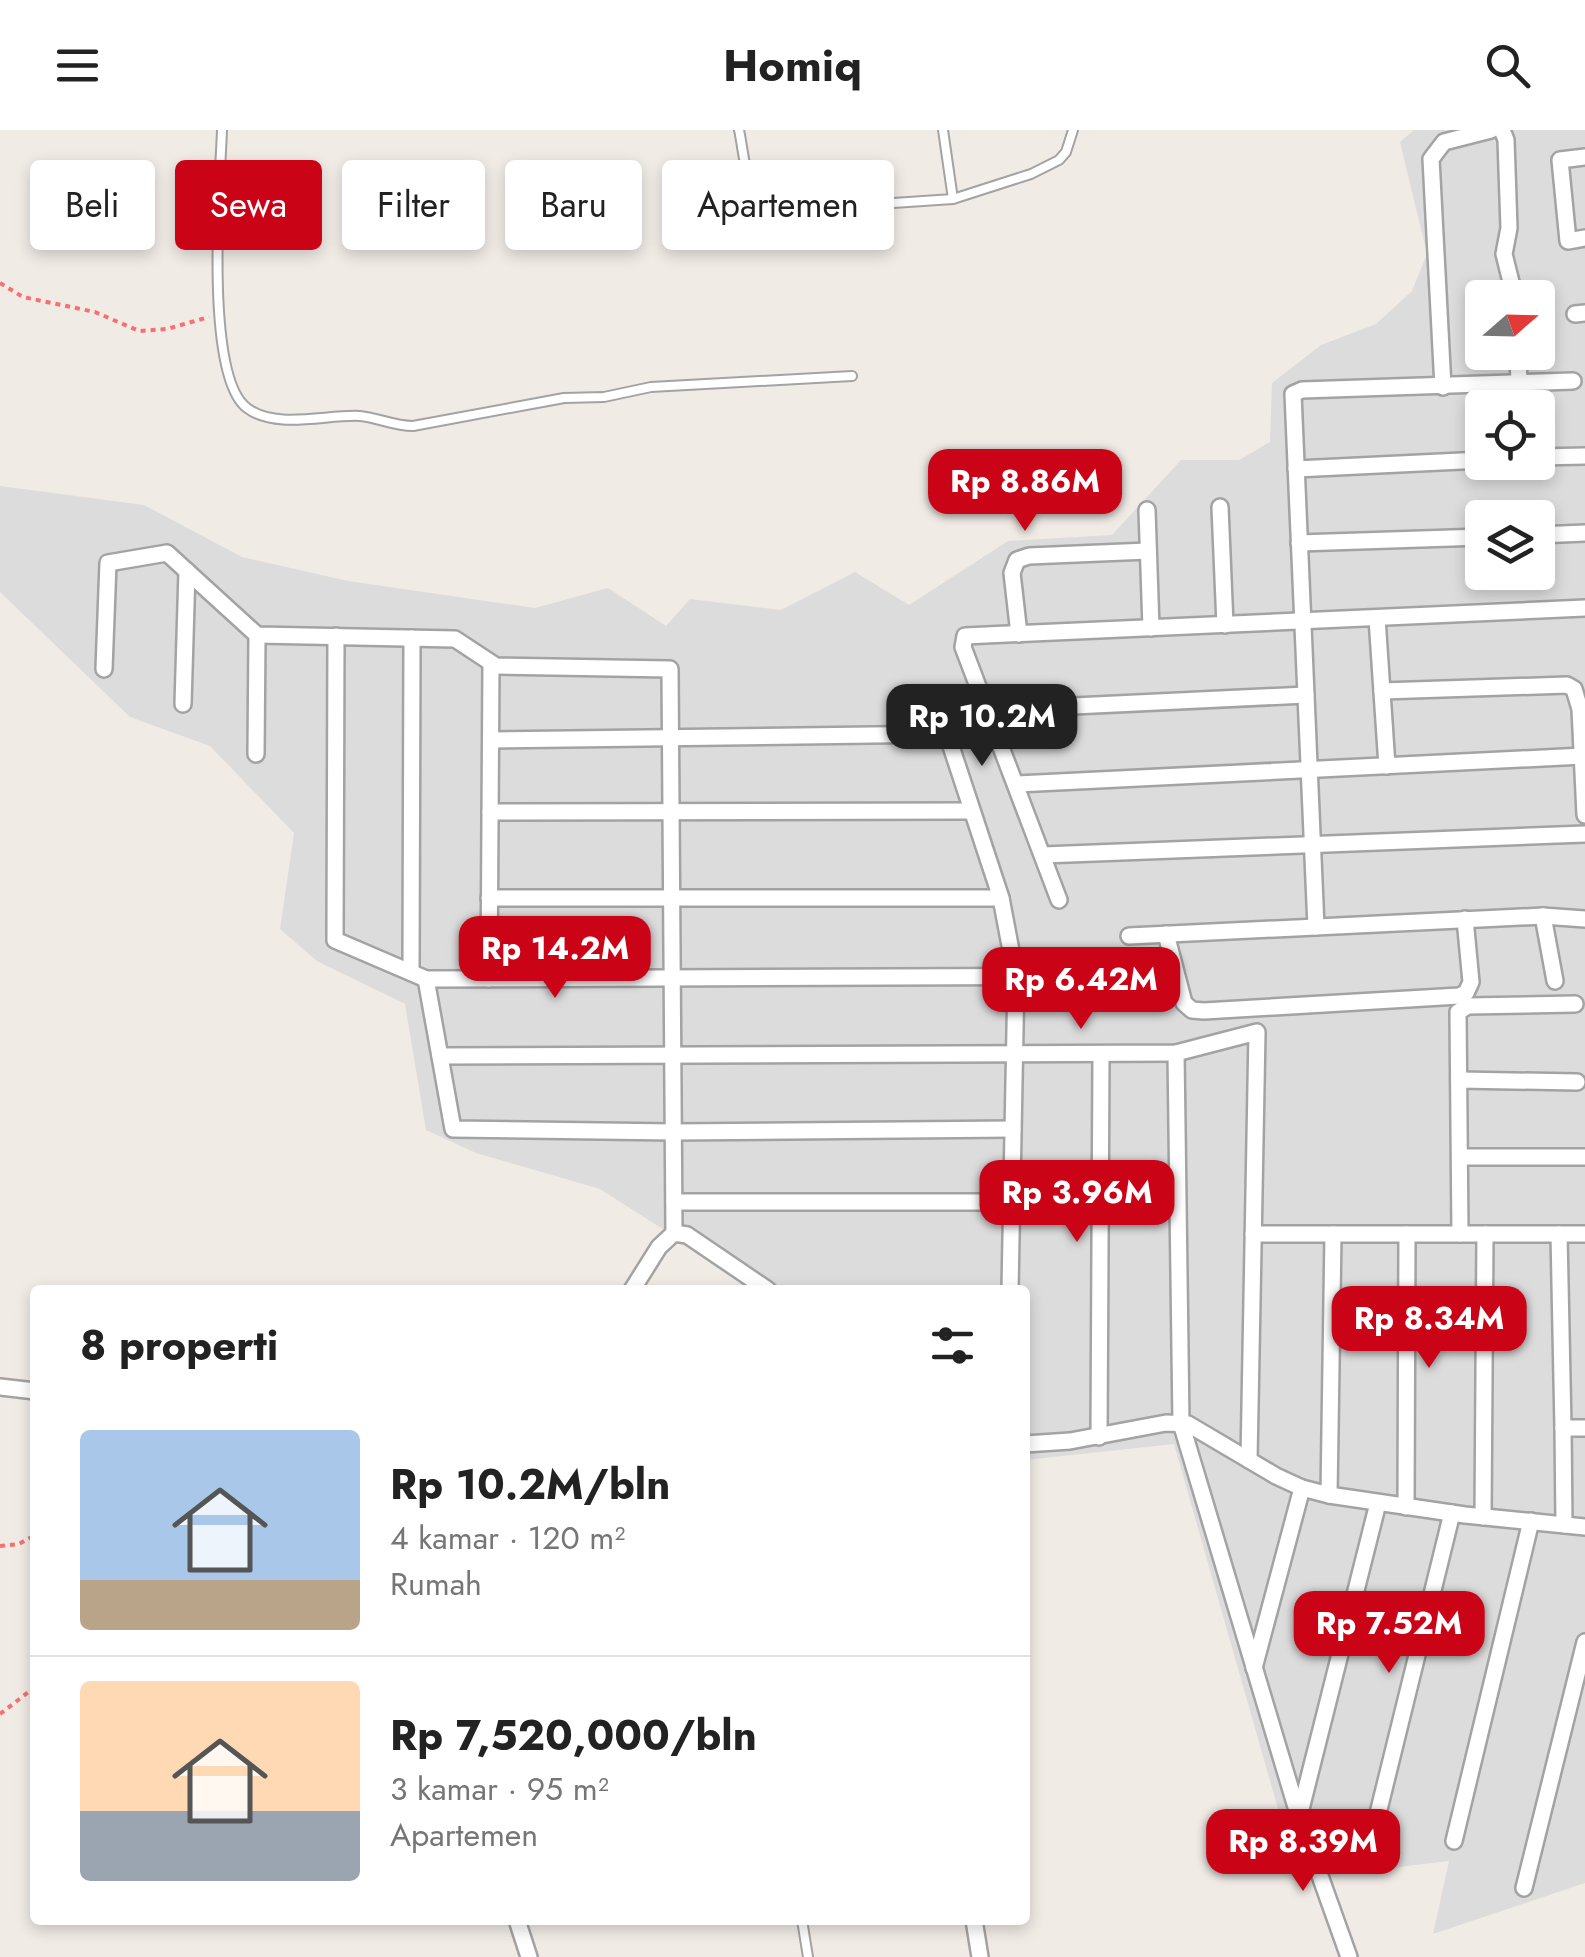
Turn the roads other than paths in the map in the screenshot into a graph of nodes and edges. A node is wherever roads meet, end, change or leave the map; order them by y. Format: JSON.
{"nodes":[{"id":1,"x":222,"y":130,"type":"edge"},
{"id":2,"x":738,"y":130,"type":"edge"},
{"id":3,"x":944,"y":130,"type":"edge"},
{"id":4,"x":1073,"y":130,"type":"edge"},
{"id":5,"x":1491,"y":130,"type":"edge"},
{"id":6,"x":1502,"y":130,"type":"edge"},
{"id":7,"x":1585,"y":158,"type":"edge"},
{"id":8,"x":952,"y":198,"type":"junction"},
{"id":9,"x":1585,"y":238,"type":"edge"},
{"id":10,"x":1510,"y":280,"type":"edge"},
{"id":11,"x":1519,"y":370,"type":"edge"},
{"id":12,"x":852,"y":376,"type":"dead end"},
{"id":13,"x":1574,"y":381,"type":"dead end"},
{"id":14,"x":1519,"y":384,"type":"junction"},
{"id":15,"x":1443,"y":388,"type":"junction"},
{"id":16,"x":1585,"y":456,"type":"edge"},
{"id":17,"x":1555,"y":457,"type":"edge"},
{"id":18,"x":1465,"y":461,"type":"edge"},
{"id":19,"x":1296,"y":469,"type":"junction"},
{"id":20,"x":1220,"y":506,"type":"dead end"},
{"id":21,"x":1147,"y":510,"type":"dead end"},
{"id":22,"x":1585,"y":533,"type":"edge"},
{"id":23,"x":1555,"y":534,"type":"edge"},
{"id":24,"x":1465,"y":537,"type":"edge"},
{"id":25,"x":1299,"y":543,"type":"junction"},
{"id":26,"x":1148,"y":551,"type":"junction"},
{"id":27,"x":187,"y":571,"type":"junction"},
{"id":28,"x":1585,"y":608,"type":"edge"},
{"id":29,"x":1377,"y":618,"type":"junction"},
{"id":30,"x":1303,"y":621,"type":"junction"},
{"id":31,"x":1225,"y":625,"type":"junction"},
{"id":32,"x":1150,"y":628,"type":"junction"},
{"id":33,"x":1018,"y":634,"type":"junction"},
{"id":34,"x":257,"y":635,"type":"junction"},
{"id":35,"x":336,"y":636,"type":"junction"},
{"id":36,"x":412,"y":638,"type":"junction"},
{"id":37,"x":492,"y":663,"type":"junction"},
{"id":38,"x":104,"y":669,"type":"dead end"},
{"id":39,"x":1382,"y":692,"type":"junction"},
{"id":40,"x":1306,"y":696,"type":"junction"},
{"id":41,"x":183,"y":704,"type":"dead end"},
{"id":42,"x":990,"y":710,"type":"junction"},
{"id":43,"x":491,"y":740,"type":"junction"},
{"id":44,"x":670,"y":740,"type":"junction"},
{"id":45,"x":256,"y":754,"type":"dead end"},
{"id":46,"x":1582,"y":756,"type":"junction"},
{"id":47,"x":1387,"y":766,"type":"junction"},
{"id":48,"x":1310,"y":770,"type":"junction"},
{"id":49,"x":1017,"y":784,"type":"junction"},
{"id":50,"x":972,"y":811,"type":"junction"},
{"id":51,"x":490,"y":812,"type":"junction"},
{"id":52,"x":671,"y":813,"type":"junction"},
{"id":53,"x":1585,"y":816,"type":"edge"},
{"id":54,"x":1585,"y":834,"type":"edge"},
{"id":55,"x":1313,"y":845,"type":"junction"},
{"id":56,"x":1043,"y":856,"type":"junction"},
{"id":57,"x":672,"y":896,"type":"junction"},
{"id":58,"x":489,"y":898,"type":"junction"},
{"id":59,"x":1001,"y":898,"type":"junction"},
{"id":60,"x":1059,"y":900,"type":"dead end"},
{"id":61,"x":1543,"y":916,"type":"junction"},
{"id":62,"x":1585,"y":919,"type":"edge"},
{"id":63,"x":1466,"y":920,"type":"junction"},
{"id":64,"x":1316,"y":926,"type":"junction"},
{"id":65,"x":1166,"y":934,"type":"junction"},
{"id":66,"x":1129,"y":936,"type":"dead end"},
{"id":67,"x":419,"y":975,"type":"junction"},
{"id":68,"x":1122,"y":976,"type":"dead end"},
{"id":69,"x":1016,"y":977,"type":"junction"},
{"id":70,"x":489,"y":979,"type":"junction"},
{"id":71,"x":672,"y":979,"type":"junction"},
{"id":72,"x":1555,"y":981,"type":"dead end"},
{"id":73,"x":1574,"y":1004,"type":"dead end"},
{"id":74,"x":673,"y":1053,"type":"junction"},
{"id":75,"x":1176,"y":1053,"type":"junction"},
{"id":76,"x":1101,"y":1054,"type":"junction"},
{"id":77,"x":440,"y":1056,"type":"junction"},
{"id":78,"x":1014,"y":1056,"type":"junction"},
{"id":79,"x":1459,"y":1080,"type":"junction"},
{"id":80,"x":1577,"y":1082,"type":"dead end"},
{"id":81,"x":1013,"y":1129,"type":"junction"},
{"id":82,"x":674,"y":1132,"type":"junction"},
{"id":83,"x":1585,"y":1156,"type":"edge"},
{"id":84,"x":1460,"y":1157,"type":"junction"},
{"id":85,"x":674,"y":1202,"type":"junction"},
{"id":86,"x":1012,"y":1202,"type":"junction"},
{"id":87,"x":674,"y":1233,"type":"junction"},
{"id":88,"x":1253,"y":1234,"type":"junction"},
{"id":89,"x":1333,"y":1234,"type":"junction"},
{"id":90,"x":1407,"y":1234,"type":"junction"},
{"id":91,"x":1460,"y":1234,"type":"junction"},
{"id":92,"x":1484,"y":1234,"type":"junction"},
{"id":93,"x":1559,"y":1234,"type":"junction"},
{"id":94,"x":1585,"y":1234,"type":"edge"},
{"id":95,"x":635,"y":1285,"type":"edge"},
{"id":96,"x":761,"y":1285,"type":"edge"},
{"id":97,"x":1010,"y":1285,"type":"edge"},
{"id":98,"x":0,"y":1387,"type":"edge"},
{"id":99,"x":30,"y":1391,"type":"edge"},
{"id":100,"x":1180,"y":1423,"type":"junction"},
{"id":101,"x":1563,"y":1428,"type":"junction"},
{"id":102,"x":1585,"y":1428,"type":"edge"},
{"id":103,"x":1099,"y":1437,"type":"junction"},
{"id":104,"x":1030,"y":1444,"type":"edge"},
{"id":105,"x":1249,"y":1460,"type":"junction"},
{"id":106,"x":1302,"y":1488,"type":"junction"},
{"id":107,"x":1329,"y":1496,"type":"junction"},
{"id":108,"x":1378,"y":1504,"type":"junction"},
{"id":109,"x":1406,"y":1507,"type":"junction"},
{"id":110,"x":1452,"y":1513,"type":"junction"},
{"id":111,"x":1484,"y":1517,"type":"junction"},
{"id":112,"x":1531,"y":1521,"type":"junction"},
{"id":113,"x":1564,"y":1525,"type":"junction"},
{"id":114,"x":1585,"y":1527,"type":"edge"},
{"id":115,"x":1585,"y":1642,"type":"edge"},
{"id":116,"x":1254,"y":1668,"type":"junction"},
{"id":117,"x":1578,"y":1697,"type":"edge"},
{"id":118,"x":1299,"y":1816,"type":"junction"},
{"id":119,"x":1454,"y":1841,"type":"dead end"},
{"id":120,"x":1369,"y":1850,"type":"dead end"},
{"id":121,"x":1524,"y":1888,"type":"dead end"},
{"id":122,"x":519,"y":1925,"type":"edge"},
{"id":123,"x":803,"y":1925,"type":"edge"},
{"id":124,"x":975,"y":1925,"type":"edge"},
{"id":125,"x":530,"y":1957,"type":"edge"},
{"id":126,"x":808,"y":1957,"type":"edge"},
{"id":127,"x":980,"y":1957,"type":"edge"},
{"id":128,"x":1349,"y":1957,"type":"edge"}],
"edges":[{"from":1,"to":12,"type":"lane"},
{"from":2,"to":8,"type":"lane"},
{"from":3,"to":8,"type":"lane"},
{"from":4,"to":8,"type":"lane"},
{"from":5,"to":15,"type":"street"},
{"from":6,"to":10,"type":"street"},
{"from":7,"to":9,"type":"street"},
{"from":11,"to":14,"type":"street"},
{"from":13,"to":14,"type":"street"},
{"from":14,"to":15,"type":"street"},
{"from":15,"to":19,"type":"street"},
{"from":16,"to":17,"type":"street"},
{"from":18,"to":19,"type":"street"},
{"from":19,"to":25,"type":"street"},
{"from":20,"to":31,"type":"street"},
{"from":21,"to":26,"type":"street"},
{"from":22,"to":23,"type":"street"},
{"from":24,"to":25,"type":"street"},
{"from":25,"to":30,"type":"street"},
{"from":26,"to":32,"type":"street"},
{"from":26,"to":33,"type":"street"},
{"from":27,"to":34,"type":"street"},
{"from":27,"to":38,"type":"street"},
{"from":27,"to":41,"type":"street"},
{"from":28,"to":29,"type":"street"},
{"from":29,"to":30,"type":"street"},
{"from":29,"to":39,"type":"street"},
{"from":30,"to":31,"type":"street"},
{"from":30,"to":40,"type":"street"},
{"from":31,"to":32,"type":"street"},
{"from":32,"to":33,"type":"street"},
{"from":33,"to":42,"type":"street"},
{"from":34,"to":35,"type":"street"},
{"from":34,"to":45,"type":"street"},
{"from":35,"to":36,"type":"street"},
{"from":35,"to":67,"type":"street"},
{"from":36,"to":37,"type":"street"},
{"from":36,"to":67,"type":"street"},
{"from":37,"to":43,"type":"street"},
{"from":37,"to":44,"type":"street"},
{"from":39,"to":46,"type":"street"},
{"from":39,"to":47,"type":"street"},
{"from":40,"to":42,"type":"street"},
{"from":40,"to":48,"type":"street"},
{"from":42,"to":49,"type":"street"},
{"from":43,"to":44,"type":"street"},
{"from":43,"to":51,"type":"street"},
{"from":44,"to":50,"type":"street"},
{"from":44,"to":52,"type":"street"},
{"from":46,"to":47,"type":"street"},
{"from":46,"to":53,"type":"street"},
{"from":47,"to":48,"type":"street"},
{"from":48,"to":49,"type":"street"},
{"from":48,"to":55,"type":"street"},
{"from":49,"to":56,"type":"street"},
{"from":50,"to":52,"type":"street"},
{"from":50,"to":59,"type":"street"},
{"from":51,"to":52,"type":"street"},
{"from":51,"to":58,"type":"street"},
{"from":52,"to":57,"type":"street"},
{"from":54,"to":55,"type":"street"},
{"from":55,"to":56,"type":"street"},
{"from":55,"to":64,"type":"street"},
{"from":56,"to":60,"type":"street"},
{"from":57,"to":58,"type":"street"},
{"from":57,"to":59,"type":"street"},
{"from":57,"to":71,"type":"street"},
{"from":58,"to":70,"type":"street"},
{"from":59,"to":69,"type":"street"},
{"from":61,"to":62,"type":"street"},
{"from":61,"to":63,"type":"street"},
{"from":61,"to":72,"type":"street"},
{"from":63,"to":64,"type":"street"},
{"from":63,"to":65,"type":"street"},
{"from":64,"to":65,"type":"street"},
{"from":65,"to":66,"type":"street"},
{"from":67,"to":70,"type":"street"},
{"from":67,"to":77,"type":"street"},
{"from":68,"to":69,"type":"street"},
{"from":69,"to":71,"type":"street"},
{"from":69,"to":78,"type":"street"},
{"from":70,"to":71,"type":"street"},
{"from":71,"to":74,"type":"street"},
{"from":73,"to":79,"type":"street"},
{"from":74,"to":77,"type":"street"},
{"from":74,"to":78,"type":"street"},
{"from":74,"to":82,"type":"street"},
{"from":75,"to":76,"type":"street"},
{"from":75,"to":88,"type":"street"},
{"from":75,"to":100,"type":"street"},
{"from":76,"to":78,"type":"street"},
{"from":76,"to":103,"type":"street"},
{"from":77,"to":82,"type":"street"},
{"from":78,"to":81,"type":"street"},
{"from":79,"to":80,"type":"street"},
{"from":79,"to":84,"type":"street"},
{"from":81,"to":82,"type":"street"},
{"from":81,"to":86,"type":"street"},
{"from":82,"to":85,"type":"street"},
{"from":83,"to":84,"type":"street"},
{"from":84,"to":91,"type":"street"},
{"from":85,"to":86,"type":"street"},
{"from":85,"to":87,"type":"street"},
{"from":86,"to":97,"type":"street"},
{"from":87,"to":95,"type":"street"},
{"from":87,"to":96,"type":"street"},
{"from":88,"to":89,"type":"street"},
{"from":88,"to":105,"type":"street"},
{"from":89,"to":90,"type":"street"},
{"from":89,"to":107,"type":"street"},
{"from":90,"to":91,"type":"street"},
{"from":90,"to":109,"type":"street"},
{"from":91,"to":92,"type":"street"},
{"from":92,"to":93,"type":"street"},
{"from":92,"to":111,"type":"street"},
{"from":93,"to":94,"type":"street"},
{"from":93,"to":101,"type":"street"},
{"from":98,"to":99,"type":"street"},
{"from":100,"to":103,"type":"street"},
{"from":100,"to":105,"type":"street"},
{"from":100,"to":116,"type":"street"},
{"from":101,"to":102,"type":"street"},
{"from":101,"to":113,"type":"street"},
{"from":103,"to":104,"type":"street"},
{"from":105,"to":106,"type":"street"},
{"from":106,"to":107,"type":"street"},
{"from":106,"to":116,"type":"street"},
{"from":107,"to":108,"type":"street"},
{"from":108,"to":109,"type":"street"},
{"from":108,"to":118,"type":"street"},
{"from":109,"to":110,"type":"street"},
{"from":110,"to":111,"type":"street"},
{"from":110,"to":120,"type":"street"},
{"from":111,"to":112,"type":"street"},
{"from":112,"to":113,"type":"street"},
{"from":112,"to":119,"type":"street"},
{"from":113,"to":114,"type":"street"},
{"from":115,"to":117,"type":"street"},
{"from":116,"to":118,"type":"street"},
{"from":117,"to":121,"type":"street"},
{"from":118,"to":128,"type":"street"},
{"from":122,"to":125,"type":"street"},
{"from":123,"to":126,"type":"lane"},
{"from":124,"to":127,"type":"street"}]}
